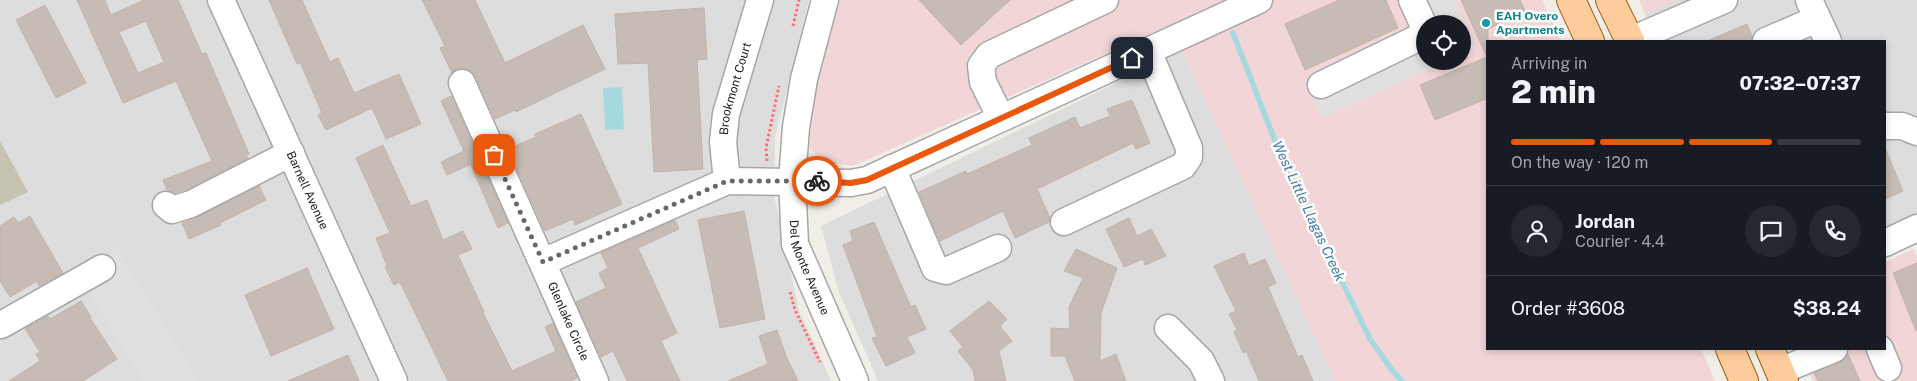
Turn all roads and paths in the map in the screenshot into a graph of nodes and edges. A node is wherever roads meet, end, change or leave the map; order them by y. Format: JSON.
{"nodes":[{"id":1,"x":221,"y":0,"type":"edge"},
{"id":2,"x":760,"y":0,"type":"edge"},
{"id":3,"x":825,"y":0,"type":"edge"},
{"id":4,"x":1105,"y":0,"type":"edge"},
{"id":5,"x":1412,"y":0,"type":"edge"},
{"id":6,"x":1571,"y":0,"type":"edge"},
{"id":7,"x":1724,"y":0,"type":"edge"},
{"id":8,"x":1614,"y":1,"type":"edge"},
{"id":9,"x":1245,"y":3,"type":"edge"},
{"id":10,"x":1818,"y":20,"type":"edge"},
{"id":11,"x":1590,"y":40,"type":"edge"},
{"id":12,"x":1630,"y":40,"type":"edge"},
{"id":13,"x":1632,"y":40,"type":"edge"},
{"id":14,"x":1768,"y":40,"type":"edge"},
{"id":15,"x":1148,"y":51,"type":"junction"},
{"id":16,"x":462,"y":83,"type":"dead end"},
{"id":17,"x":1321,"y":85,"type":"dead end"},
{"id":18,"x":1001,"y":118,"type":"junction"},
{"id":19,"x":1886,"y":126,"type":"edge"},
{"id":20,"x":1917,"y":132,"type":"edge"},
{"id":21,"x":291,"y":153,"type":"junction"},
{"id":22,"x":892,"y":168,"type":"junction"},
{"id":23,"x":792,"y":180,"type":"junction"},
{"id":24,"x":727,"y":181,"type":"junction"},
{"id":25,"x":166,"y":205,"type":"dead end"},
{"id":26,"x":1064,"y":222,"type":"dead end"},
{"id":27,"x":1917,"y":228,"type":"edge"},
{"id":28,"x":1886,"y":243,"type":"edge"},
{"id":29,"x":998,"y":248,"type":"dead end"},
{"id":30,"x":543,"y":262,"type":"junction"},
{"id":31,"x":102,"y":268,"type":"dead end"},
{"id":32,"x":1,"y":325,"type":"dead end"},
{"id":33,"x":1168,"y":328,"type":"dead end"},
{"id":34,"x":1730,"y":350,"type":"edge"},
{"id":35,"x":1831,"y":350,"type":"edge"},
{"id":36,"x":1778,"y":367,"type":"edge"},
{"id":37,"x":394,"y":381,"type":"edge"},
{"id":38,"x":595,"y":381,"type":"edge"},
{"id":39,"x":855,"y":381,"type":"edge"},
{"id":40,"x":1211,"y":381,"type":"edge"},
{"id":41,"x":1744,"y":381,"type":"edge"}],
"edges":[{"from":1,"to":21,"type":"street","name":"Barnell Avenue"},
{"from":2,"to":24,"type":"street","name":"Brookmont Court"},
{"from":3,"to":23,"type":"street","name":"Del Monte Avenue"},
{"from":4,"to":18,"type":"street"},
{"from":5,"to":17,"type":"street"},
{"from":6,"to":11,"type":"main road"},
{"from":7,"to":13,"type":"street"},
{"from":8,"to":12,"type":"main road"},
{"from":9,"to":15,"type":"street"},
{"from":10,"to":14,"type":"street"},
{"from":15,"to":18,"type":"street"},
{"from":15,"to":26,"type":"street"},
{"from":16,"to":30,"type":"street"},
{"from":18,"to":22,"type":"street"},
{"from":19,"to":20,"type":"street"},
{"from":21,"to":25,"type":"street"},
{"from":21,"to":37,"type":"street","name":"Barnell Avenue"},
{"from":22,"to":23,"type":"street"},
{"from":22,"to":29,"type":"street"},
{"from":23,"to":24,"type":"street"},
{"from":23,"to":39,"type":"street","name":"Del Monte Avenue"},
{"from":24,"to":30,"type":"street"},
{"from":27,"to":28,"type":"street"},
{"from":30,"to":38,"type":"street","name":"Glenlake Circle"},
{"from":31,"to":32,"type":"street"},
{"from":33,"to":40,"type":"street"},
{"from":34,"to":41,"type":"main road"},
{"from":35,"to":36,"type":"street"}]}
